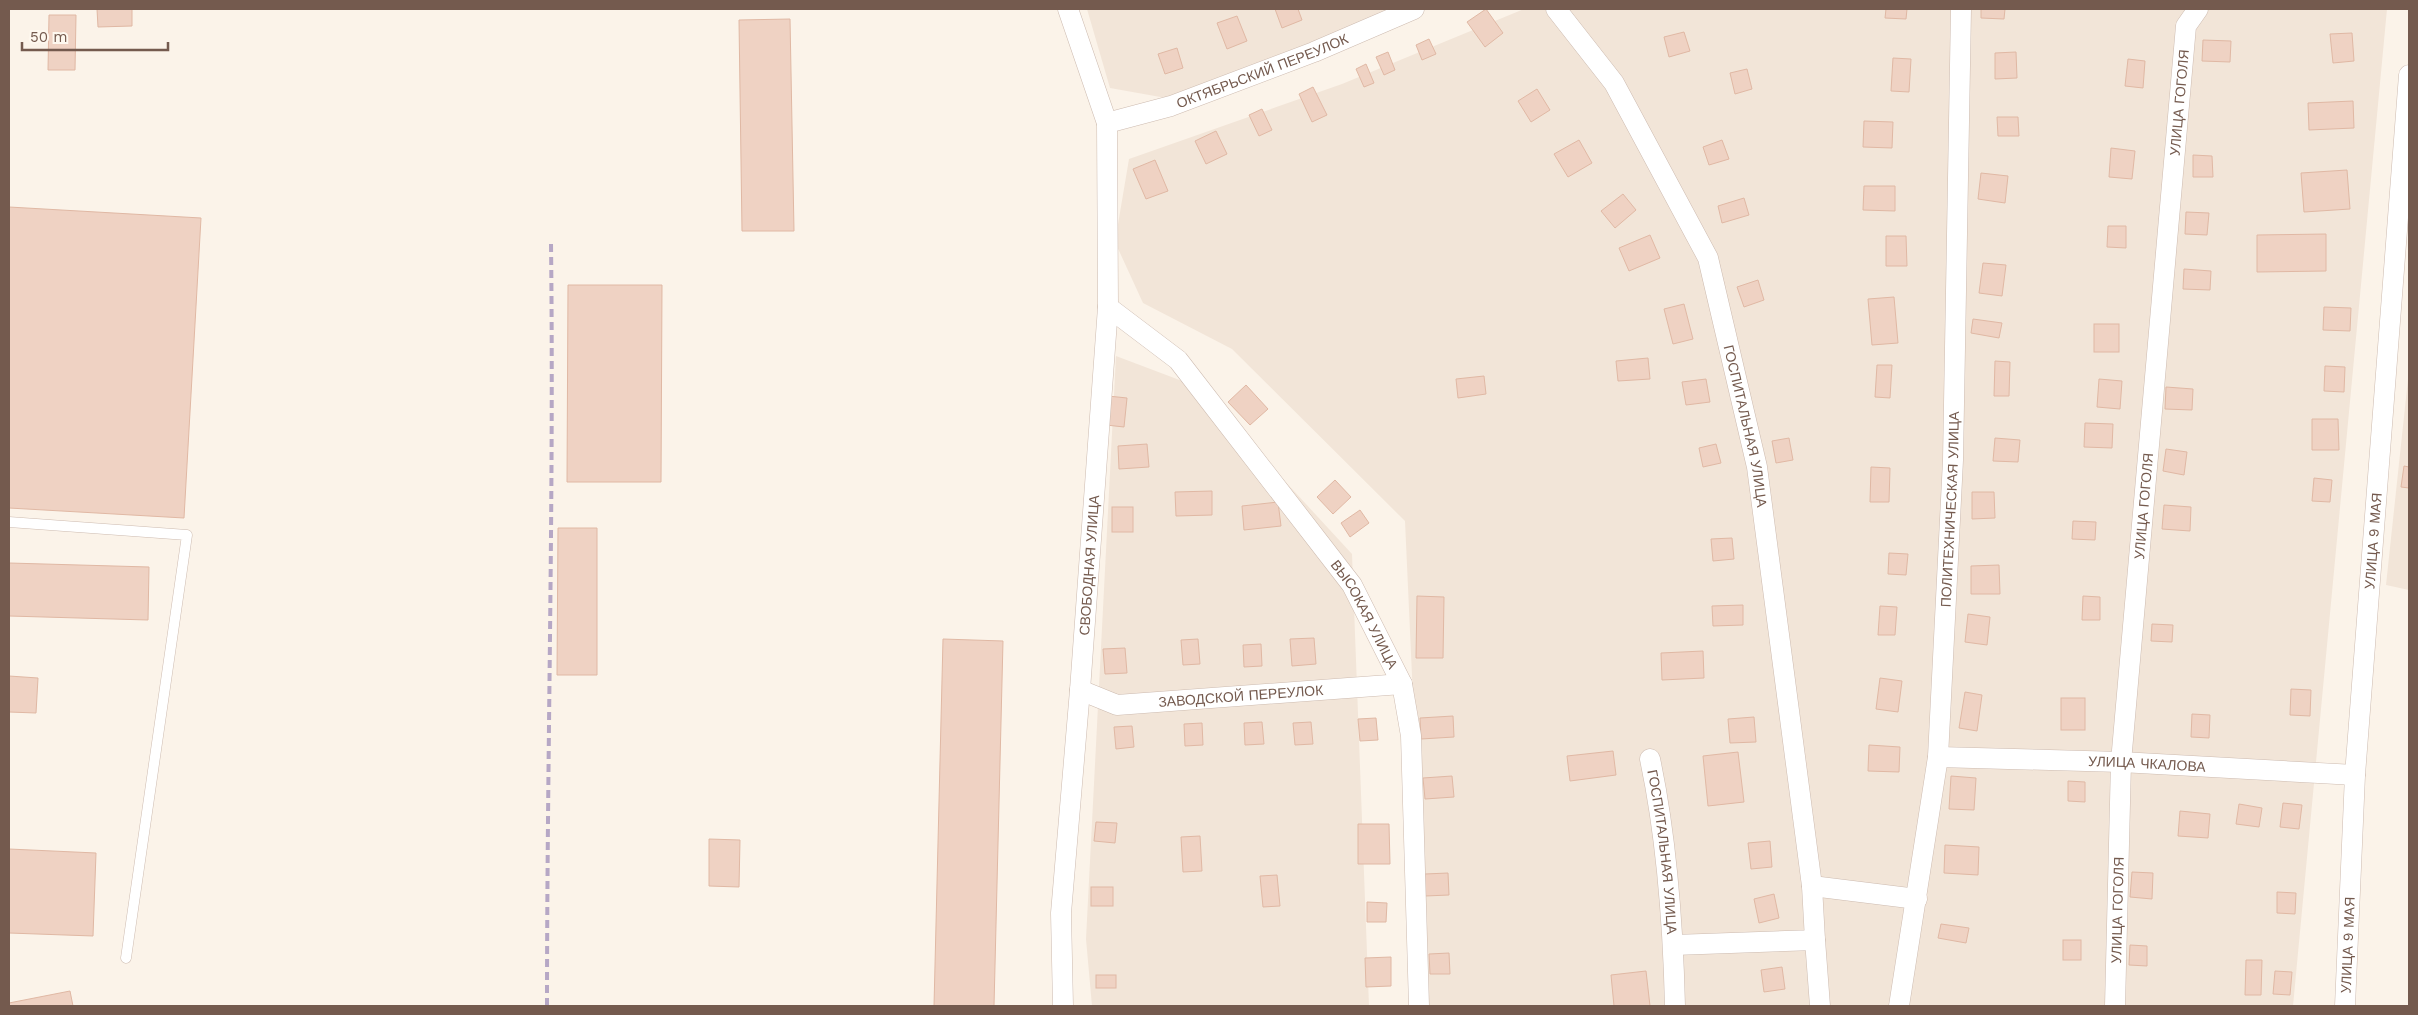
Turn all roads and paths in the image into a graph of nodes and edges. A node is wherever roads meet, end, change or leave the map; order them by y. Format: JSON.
{"nodes":[{"id":1,"x":1068,"y":9,"type":"edge"},
{"id":2,"x":1414,"y":9,"type":"edge"},
{"id":3,"x":1556,"y":9,"type":"edge"},
{"id":4,"x":1961,"y":9,"type":"edge"},
{"id":5,"x":2198,"y":9,"type":"edge"},
{"id":6,"x":2409,"y":75,"type":"edge"},
{"id":7,"x":1107,"y":123,"type":"junction"},
{"id":8,"x":1108,"y":307,"type":"junction"},
{"id":9,"x":9,"y":522,"type":"edge"},
{"id":10,"x":1402,"y":684,"type":"junction"},
{"id":11,"x":1080,"y":690,"type":"junction"},
{"id":12,"x":1938,"y":757,"type":"junction"},
{"id":13,"x":1650,"y":759,"type":"dead end"},
{"id":14,"x":2122,"y":762,"type":"junction"},
{"id":15,"x":2355,"y":775,"type":"junction"},
{"id":16,"x":1812,"y":886,"type":"junction"},
{"id":17,"x":1917,"y":899,"type":"junction"},
{"id":18,"x":1815,"y":940,"type":"junction"},
{"id":19,"x":1674,"y":945,"type":"junction"},
{"id":20,"x":126,"y":958,"type":"dead end"},
{"id":21,"x":1064,"y":1006,"type":"edge"},
{"id":22,"x":1419,"y":1006,"type":"edge"},
{"id":23,"x":1675,"y":1006,"type":"edge"},
{"id":24,"x":1820,"y":1006,"type":"edge"},
{"id":25,"x":1899,"y":1006,"type":"edge"},
{"id":26,"x":2115,"y":1006,"type":"edge"},
{"id":27,"x":2345,"y":1006,"type":"edge"}],
"edges":[{"from":1,"to":7,"type":"street","name":"СВОБОДНАЯ УЛИЦА"},
{"from":2,"to":7,"type":"street","name":"ОКТЯБРЬСКИЙ ПЕРЕУЛОК"},
{"from":3,"to":16,"type":"street","name":"ГОСПИТАЛЬНАЯ УЛИЦА"},
{"from":4,"to":12,"type":"street","name":"ПОЛИТЕХНИЧЕСКАЯ УЛИЦА"},
{"from":5,"to":14,"type":"street","name":"УЛИЦА ГОГОЛЯ"},
{"from":6,"to":15,"type":"street","name":"УЛИЦА 9 МАЯ"},
{"from":7,"to":8,"type":"street","name":"СВОБОДНАЯ УЛИЦА"},
{"from":8,"to":10,"type":"street","name":"ВЫСОКАЯ УЛИЦА"},
{"from":8,"to":11,"type":"street","name":"СВОБОДНАЯ УЛИЦА"},
{"from":9,"to":20,"type":"lane"},
{"from":10,"to":11,"type":"street","name":"ЗАВОДСКОЙ ПЕРЕУЛОК"},
{"from":10,"to":22,"type":"street","name":"ВЫСОКАЯ УЛИЦА"},
{"from":11,"to":21,"type":"street","name":"СВОБОДНАЯ УЛИЦА"},
{"from":12,"to":14,"type":"street","name":"УЛИЦА ЧКАЛОВА"},
{"from":12,"to":17,"type":"street","name":"ПОЛИТЕХНИЧЕСКАЯ УЛИЦА"},
{"from":13,"to":19,"type":"street","name":"ГОСПИТАЛЬНАЯ УЛИЦА"},
{"from":14,"to":15,"type":"street","name":"УЛИЦА ЧКАЛОВА"},
{"from":14,"to":26,"type":"street","name":"УЛИЦА ГОГОЛЯ"},
{"from":15,"to":27,"type":"street","name":"УЛИЦА 9 МАЯ"},
{"from":16,"to":17,"type":"street"},
{"from":16,"to":18,"type":"street","name":"ГОСПИТАЛЬНАЯ УЛИЦА"},
{"from":17,"to":25,"type":"street","name":"ПОЛИТЕХНИЧЕСКАЯ УЛИЦА"},
{"from":18,"to":19,"type":"street","name":"ГОСПИТАЛЬНАЯ УЛИЦА"},
{"from":18,"to":24,"type":"street","name":"ГОСПИТАЛЬНАЯ УЛИЦА"},
{"from":19,"to":23,"type":"street","name":"ГОСПИТАЛЬНАЯ УЛИЦА"}]}
